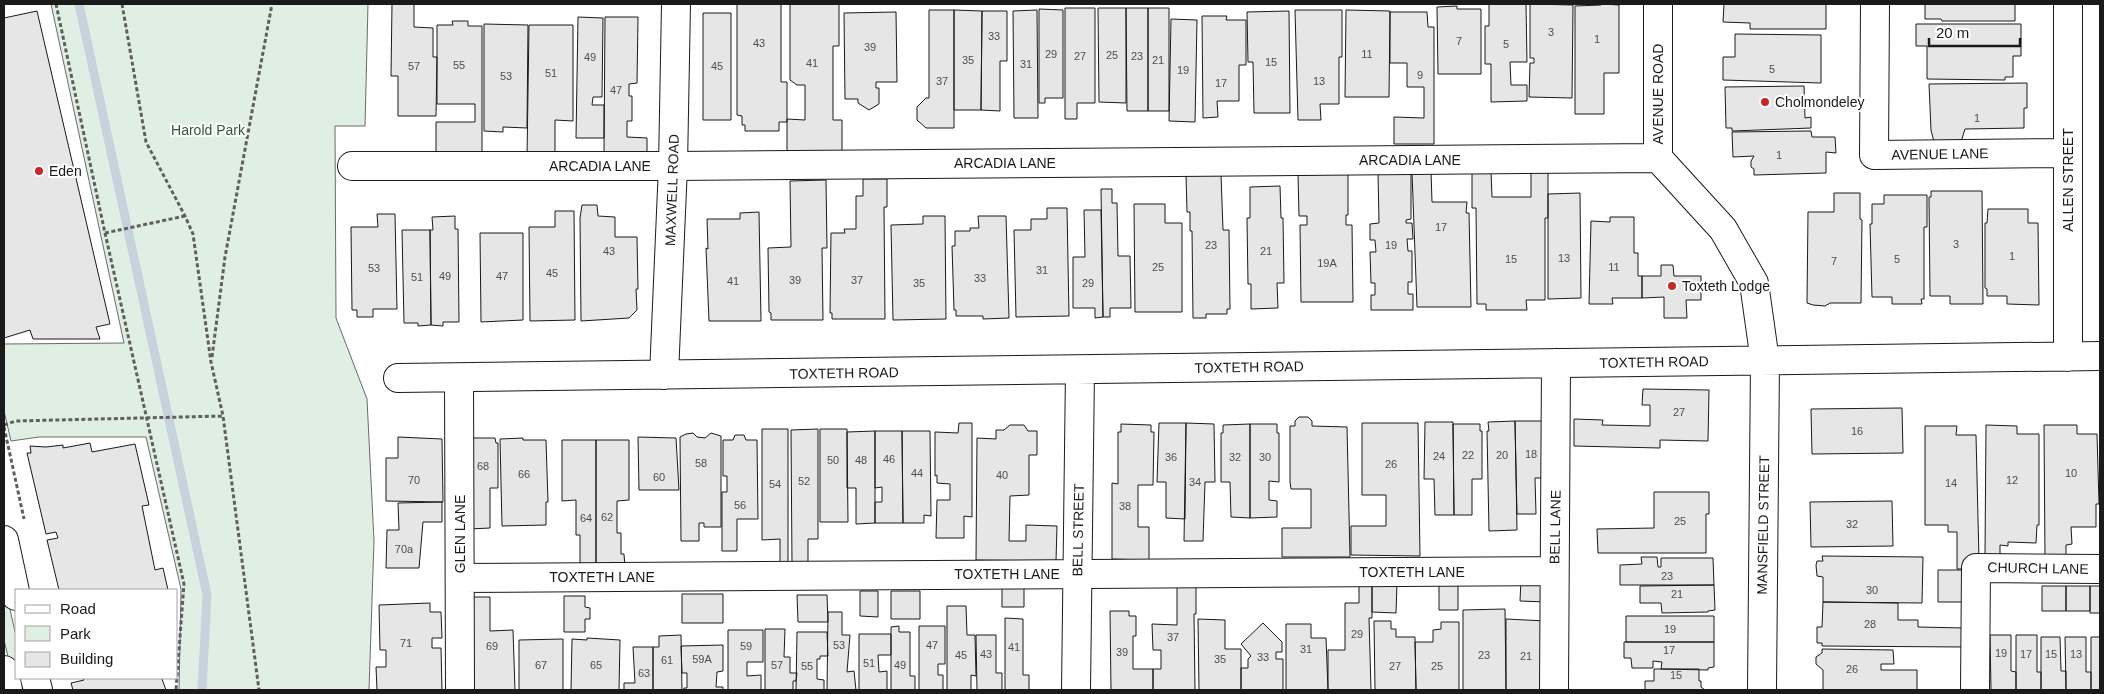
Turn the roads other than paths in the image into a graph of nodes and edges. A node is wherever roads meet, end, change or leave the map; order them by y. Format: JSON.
{"nodes":[{"id":1,"x":676,"y":4,"type":"edge"},
{"id":2,"x":1658,"y":4,"type":"edge"},
{"id":3,"x":1875,"y":4,"type":"edge"},
{"id":4,"x":2068,"y":4,"type":"edge"},
{"id":5,"x":2068,"y":153,"type":"junction"},
{"id":6,"x":1658,"y":158,"type":"junction"},
{"id":7,"x":352,"y":166,"type":"dead end"},
{"id":8,"x":673,"y":166,"type":"junction"},
{"id":9,"x":2100,"y":356,"type":"edge"},
{"id":10,"x":2068,"y":357,"type":"junction"},
{"id":11,"x":1764,"y":361,"type":"junction"},
{"id":12,"x":1556,"y":363,"type":"junction"},
{"id":13,"x":1080,"y":370,"type":"junction"},
{"id":14,"x":664,"y":375,"type":"junction"},
{"id":15,"x":398,"y":378,"type":"dead end"},
{"id":16,"x":459,"y":378,"type":"junction"},
{"id":17,"x":4,"y":540,"type":"edge"},
{"id":18,"x":2100,"y":569,"type":"edge"},
{"id":19,"x":1554,"y":571,"type":"junction"},
{"id":20,"x":1077,"y":573,"type":"junction"},
{"id":21,"x":460,"y":578,"type":"junction"},
{"id":22,"x":15,"y":591,"type":"edge"},
{"id":23,"x":4,"y":670,"type":"edge"},
{"id":24,"x":8,"y":690,"type":"edge"},
{"id":25,"x":460,"y":690,"type":"edge"},
{"id":26,"x":1076,"y":690,"type":"edge"},
{"id":27,"x":1554,"y":690,"type":"edge"},
{"id":28,"x":1762,"y":690,"type":"edge"},
{"id":29,"x":1975,"y":690,"type":"edge"}],
"edges":[{"from":1,"to":8,"type":"street","name":"MAXWELL ROAD"},
{"from":2,"to":6,"type":"street","name":"AVENUE ROAD"},
{"from":3,"to":5,"type":"street","name":"AVENUE LANE"},
{"from":4,"to":5,"type":"street","name":"ALLEN STREET"},
{"from":5,"to":10,"type":"street","name":"ALLEN STREET"},
{"from":6,"to":8,"type":"street","name":"ARCADIA LANE"},
{"from":6,"to":11,"type":"street","name":"AVENUE ROAD"},
{"from":7,"to":8,"type":"street","name":"ARCADIA LANE"},
{"from":8,"to":14,"type":"street","name":"MAXWELL ROAD"},
{"from":9,"to":10,"type":"street","name":"TOXTETH ROAD"},
{"from":10,"to":11,"type":"street","name":"TOXTETH ROAD"},
{"from":11,"to":12,"type":"street","name":"TOXTETH ROAD"},
{"from":11,"to":28,"type":"street","name":"MANSFIELD STREET"},
{"from":12,"to":13,"type":"street","name":"TOXTETH ROAD"},
{"from":12,"to":19,"type":"street","name":"BELL LANE"},
{"from":13,"to":14,"type":"street","name":"TOXTETH ROAD"},
{"from":13,"to":20,"type":"street","name":"BELL STREET"},
{"from":14,"to":16,"type":"street","name":"TOXTETH ROAD"},
{"from":15,"to":16,"type":"street","name":"TOXTETH ROAD"},
{"from":16,"to":21,"type":"street","name":"GLEN LANE"},
{"from":17,"to":22,"type":"street"},
{"from":18,"to":29,"type":"street","name":"CHURCH LANE"},
{"from":19,"to":20,"type":"street","name":"TOXTETH LANE"},
{"from":19,"to":27,"type":"street","name":"BELL LANE"},
{"from":20,"to":21,"type":"street","name":"TOXTETH LANE"},
{"from":20,"to":26,"type":"street","name":"BELL STREET"},
{"from":21,"to":25,"type":"street","name":"GLEN LANE"},
{"from":23,"to":24,"type":"street"}]}
